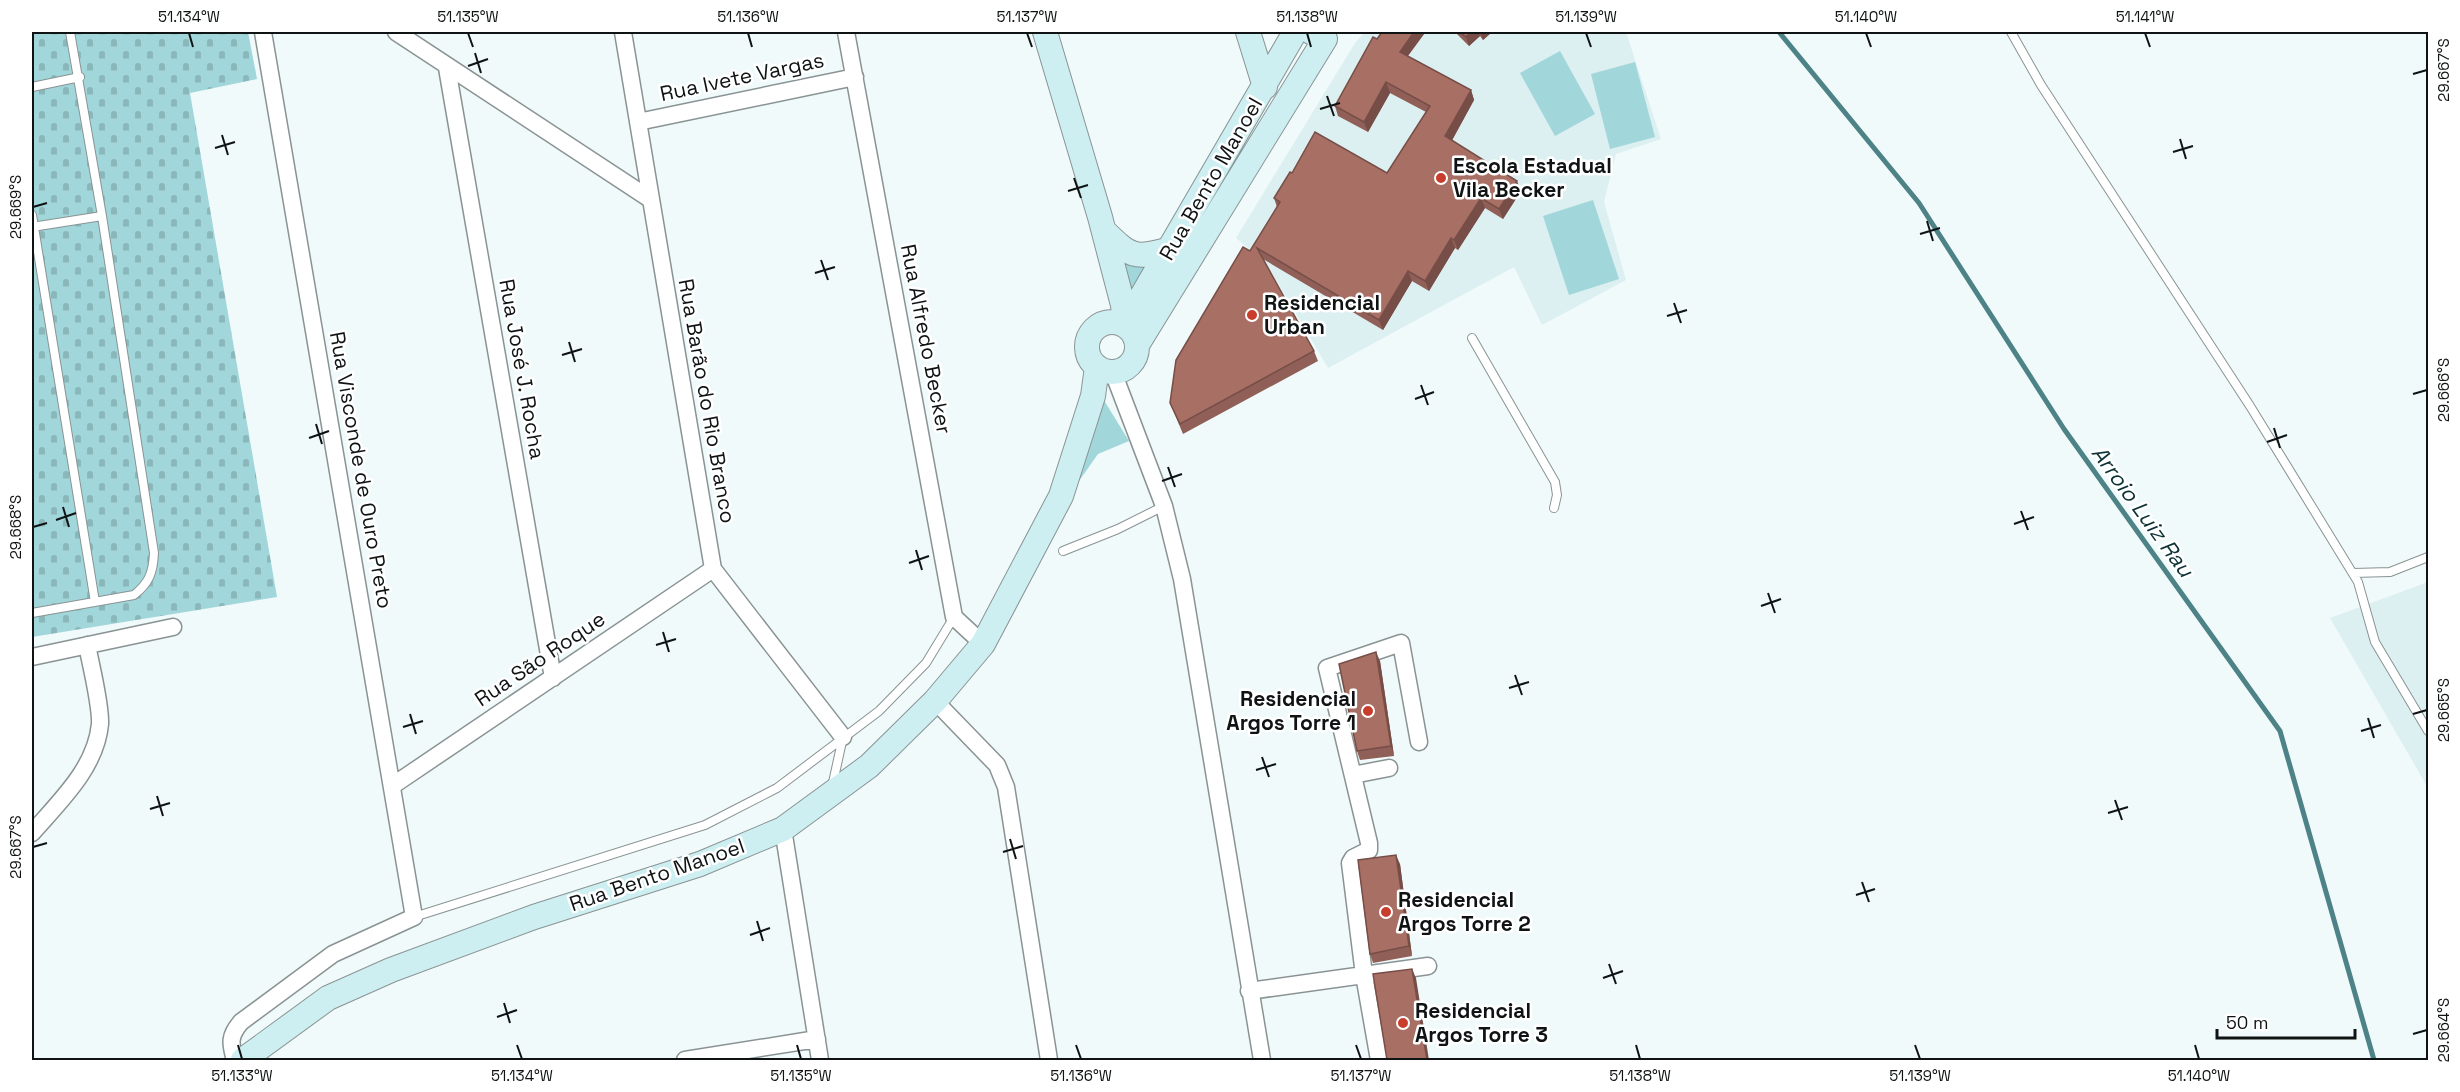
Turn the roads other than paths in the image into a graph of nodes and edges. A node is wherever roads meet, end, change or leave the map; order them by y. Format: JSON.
{"nodes":[{"id":1,"x":70,"y":32,"type":"edge"},
{"id":2,"x":263,"y":32,"type":"edge"},
{"id":3,"x":396,"y":32,"type":"edge"},
{"id":4,"x":623,"y":32,"type":"edge"},
{"id":5,"x":846,"y":32,"type":"edge"},
{"id":6,"x":1045,"y":32,"type":"edge"},
{"id":7,"x":1248,"y":32,"type":"edge"},
{"id":8,"x":1295,"y":32,"type":"edge"},
{"id":9,"x":1311,"y":32,"type":"edge"},
{"id":10,"x":2011,"y":32,"type":"edge"},
{"id":11,"x":447,"y":68,"type":"junction"},
{"id":12,"x":80,"y":77,"type":"junction"},
{"id":13,"x":855,"y":77,"type":"junction"},
{"id":14,"x":32,"y":87,"type":"edge"},
{"id":15,"x":1265,"y":87,"type":"junction"},
{"id":16,"x":638,"y":122,"type":"junction"},
{"id":17,"x":650,"y":200,"type":"junction"},
{"id":18,"x":32,"y":215,"type":"edge"},
{"id":19,"x":102,"y":216,"type":"junction"},
{"id":20,"x":32,"y":226,"type":"edge"},
{"id":21,"x":1106,"y":240,"type":"junction"},
{"id":22,"x":1170,"y":249,"type":"junction"},
{"id":23,"x":1123,"y":331,"type":"junction"},
{"id":24,"x":1472,"y":338,"type":"dead end"},
{"id":25,"x":1105,"y":370,"type":"junction"},
{"id":26,"x":1164,"y":506,"type":"junction"},
{"id":27,"x":1554,"y":508,"type":"dead end"},
{"id":28,"x":1063,"y":551,"type":"dead end"},
{"id":29,"x":2428,"y":557,"type":"edge"},
{"id":30,"x":713,"y":569,"type":"junction"},
{"id":31,"x":2353,"y":573,"type":"junction"},
{"id":32,"x":95,"y":603,"type":"junction"},
{"id":33,"x":32,"y":614,"type":"edge"},
{"id":34,"x":954,"y":617,"type":"junction"},
{"id":35,"x":173,"y":627,"type":"dead end"},
{"id":36,"x":983,"y":644,"type":"junction"},
{"id":37,"x":87,"y":645,"type":"junction"},
{"id":38,"x":32,"y":657,"type":"edge"},
{"id":39,"x":553,"y":678,"type":"junction"},
{"id":40,"x":936,"y":701,"type":"junction"},
{"id":41,"x":2428,"y":731,"type":"edge"},
{"id":42,"x":843,"y":737,"type":"junction"},
{"id":43,"x":1419,"y":742,"type":"dead end"},
{"id":44,"x":1389,"y":768,"type":"dead end"},
{"id":45,"x":1353,"y":775,"type":"junction"},
{"id":46,"x":392,"y":786,"type":"junction"},
{"id":47,"x":831,"y":794,"type":"junction"},
{"id":48,"x":783,"y":829,"type":"junction"},
{"id":49,"x":32,"y":833,"type":"edge"},
{"id":50,"x":414,"y":917,"type":"junction"},
{"id":51,"x":1428,"y":966,"type":"dead end"},
{"id":52,"x":1364,"y":975,"type":"junction"},
{"id":53,"x":1249,"y":990,"type":"junction"},
{"id":54,"x":817,"y":1039,"type":"junction"},
{"id":55,"x":235,"y":1060,"type":"edge"},
{"id":56,"x":243,"y":1060,"type":"edge"},
{"id":57,"x":684,"y":1060,"type":"edge"},
{"id":58,"x":820,"y":1060,"type":"edge"},
{"id":59,"x":1049,"y":1060,"type":"edge"},
{"id":60,"x":1262,"y":1060,"type":"edge"},
{"id":61,"x":1379,"y":1060,"type":"edge"}],
"edges":[{"from":1,"to":12,"type":"lane"},
{"from":2,"to":46,"type":"street","name":"Rua Visconde de Ouro Preto"},
{"from":3,"to":11,"type":"street"},
{"from":4,"to":16,"type":"street","name":"Rua Barão do Rio Branco"},
{"from":5,"to":13,"type":"street","name":"Rua Alfredo Becker"},
{"from":6,"to":21,"type":"main road"},
{"from":7,"to":15,"type":"main road"},
{"from":8,"to":15,"type":"main road","name":"Rua Bento Manoel"},
{"from":9,"to":23,"type":"main road","name":"Rua Bento Manoel"},
{"from":10,"to":31,"type":"lane"},
{"from":11,"to":17,"type":"street"},
{"from":11,"to":39,"type":"street","name":"Rua José J. Rocha"},
{"from":12,"to":14,"type":"lane"},
{"from":12,"to":19,"type":"lane"},
{"from":13,"to":16,"type":"street","name":"Rua Ivete Vargas"},
{"from":13,"to":34,"type":"street","name":"Rua Alfredo Becker"},
{"from":15,"to":22,"type":"main road","name":"Rua Bento Manoel"},
{"from":16,"to":17,"type":"street","name":"Rua Barão do Rio Branco"},
{"from":17,"to":30,"type":"street","name":"Rua Barão do Rio Branco"},
{"from":18,"to":20,"type":"lane"},
{"from":19,"to":20,"type":"lane"},
{"from":19,"to":32,"type":"lane"},
{"from":20,"to":32,"type":"lane"},
{"from":21,"to":22,"type":"main road"},
{"from":21,"to":23,"type":"main road"},
{"from":22,"to":23,"type":"main road","name":"Rua Bento Manoel"},
{"from":23,"to":25,"type":"main road"},
{"from":23,"to":25,"type":"main road"},
{"from":24,"to":27,"type":"lane"},
{"from":25,"to":26,"type":"street"},
{"from":25,"to":36,"type":"main road","name":"Rua Bento Manoel"},
{"from":26,"to":28,"type":"lane"},
{"from":26,"to":53,"type":"street"},
{"from":29,"to":31,"type":"lane"},
{"from":30,"to":39,"type":"street","name":"Rua São Roque"},
{"from":30,"to":42,"type":"street","name":"Rua Barão do Rio Branco"},
{"from":31,"to":41,"type":"lane"},
{"from":32,"to":33,"type":"lane"},
{"from":34,"to":36,"type":"street"},
{"from":34,"to":42,"type":"lane"},
{"from":35,"to":37,"type":"street"},
{"from":36,"to":40,"type":"main road","name":"Rua Bento Manoel"},
{"from":37,"to":38,"type":"street"},
{"from":37,"to":49,"type":"street"},
{"from":39,"to":46,"type":"street","name":"Rua São Roque"},
{"from":40,"to":47,"type":"main road","name":"Rua Bento Manoel"},
{"from":40,"to":59,"type":"street"},
{"from":42,"to":47,"type":"lane"},
{"from":42,"to":50,"type":"lane"},
{"from":43,"to":45,"type":"street"},
{"from":44,"to":45,"type":"street"},
{"from":45,"to":52,"type":"street"},
{"from":46,"to":50,"type":"street","name":"Rua Visconde de Ouro Preto"},
{"from":47,"to":48,"type":"main road","name":"Rua Bento Manoel"},
{"from":48,"to":54,"type":"street"},
{"from":48,"to":56,"type":"main road","name":"Rua Bento Manoel"},
{"from":50,"to":55,"type":"street"},
{"from":51,"to":52,"type":"street"},
{"from":52,"to":53,"type":"street"},
{"from":52,"to":61,"type":"street"},
{"from":53,"to":60,"type":"street"},
{"from":54,"to":57,"type":"street"},
{"from":54,"to":58,"type":"street"}]}
